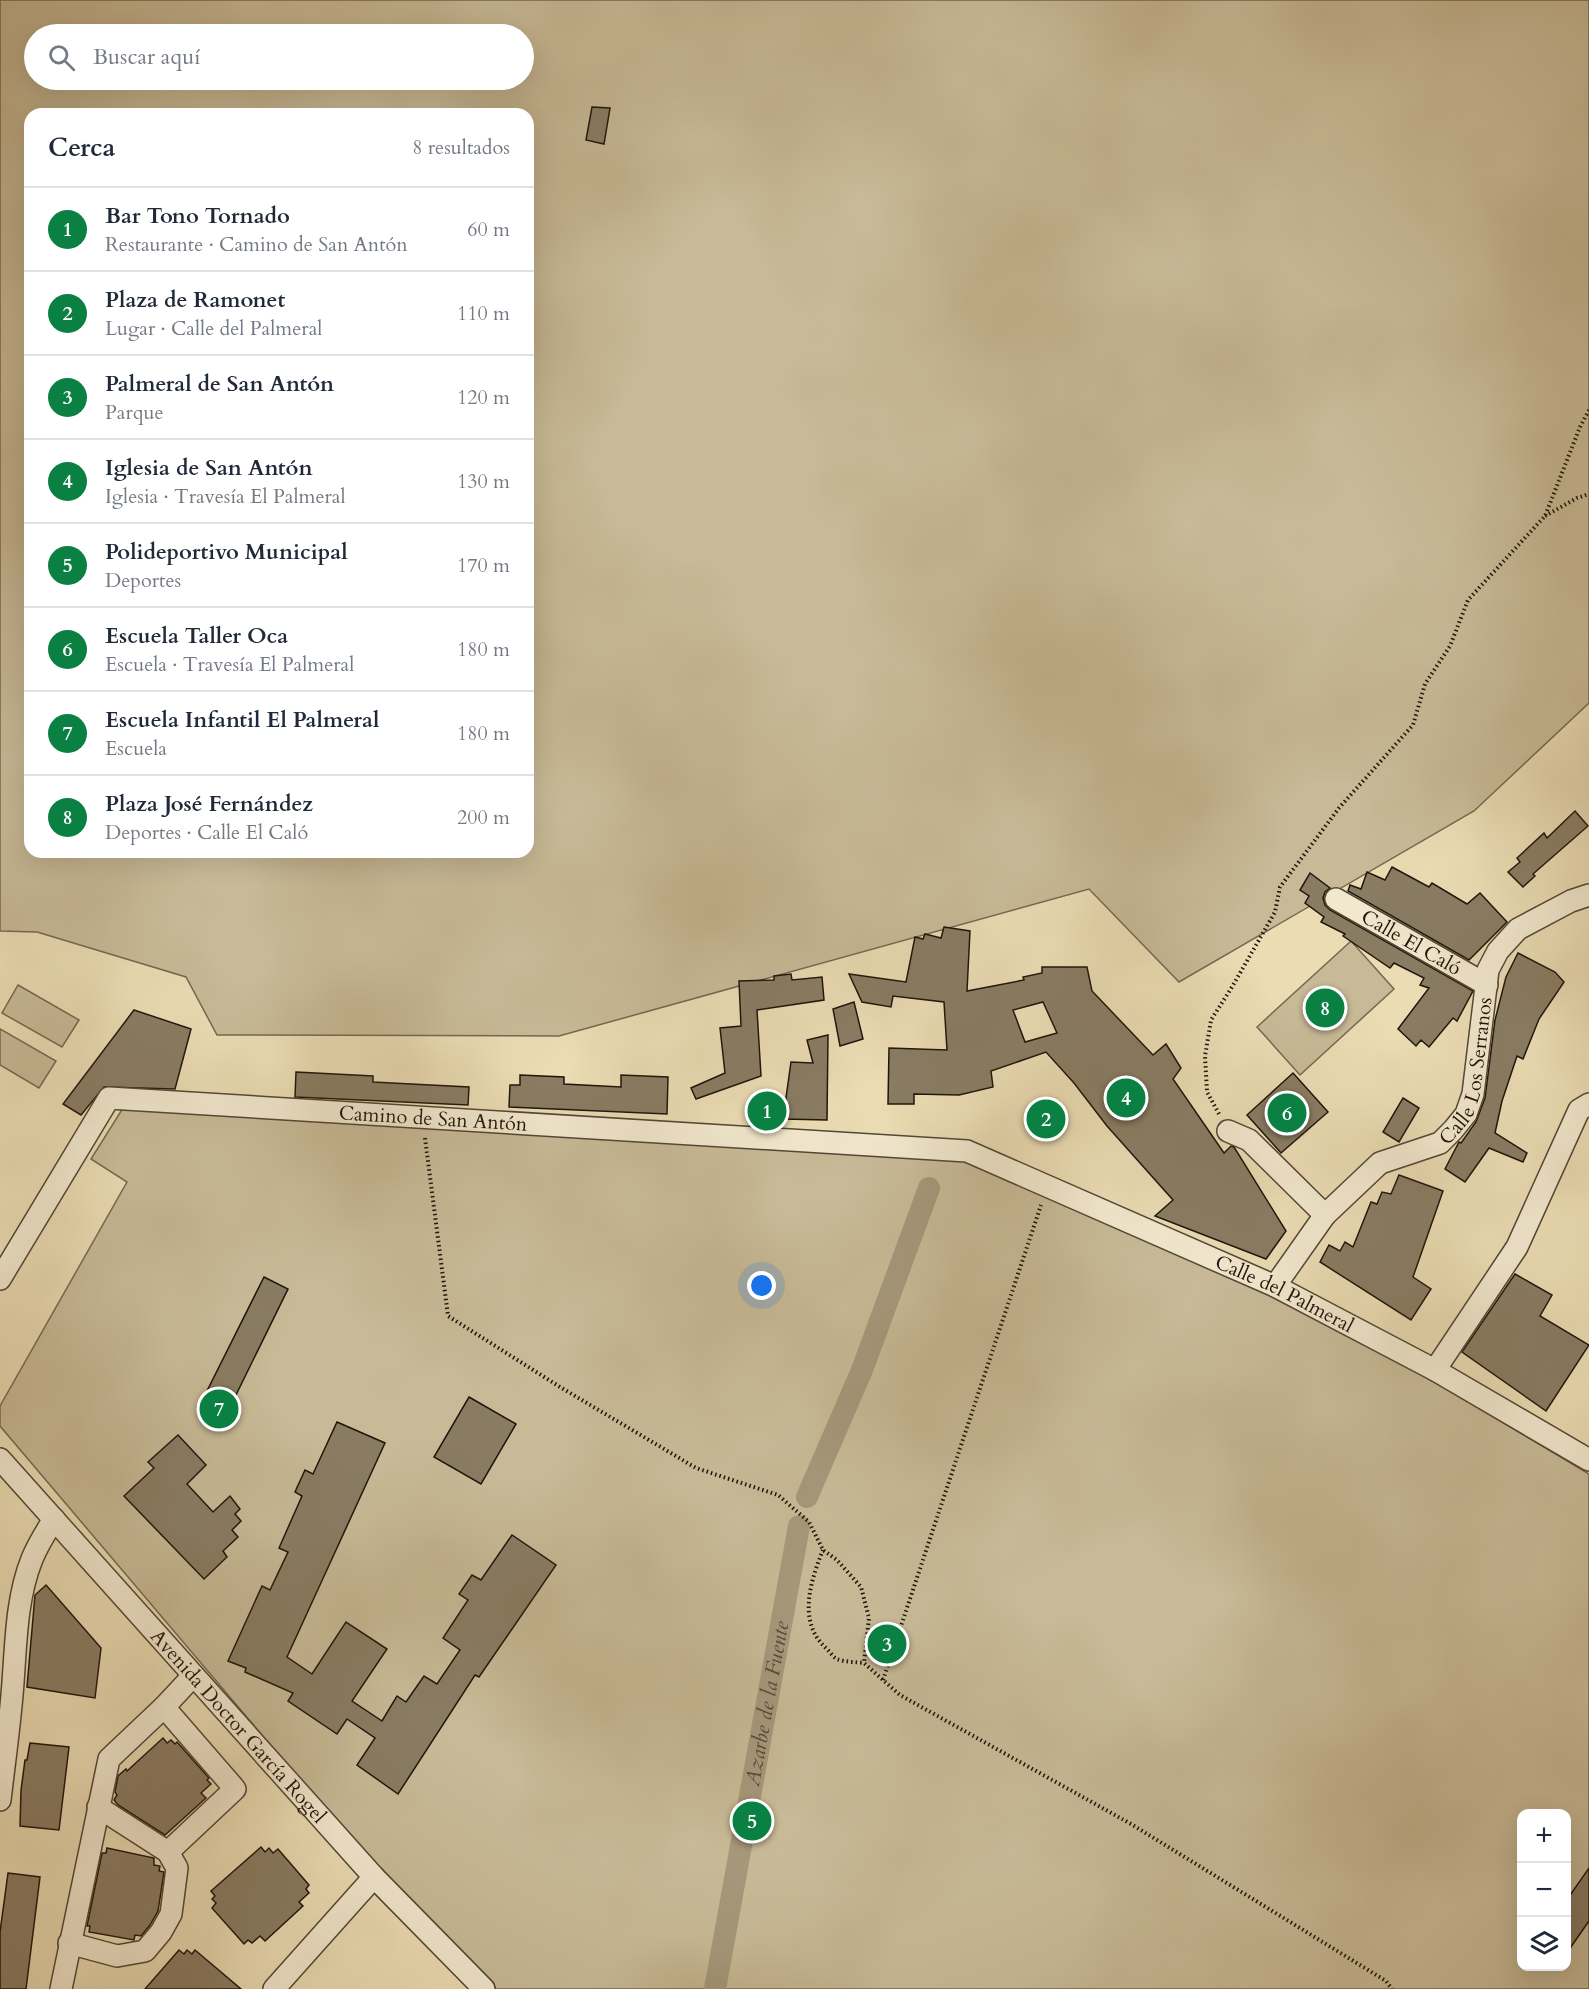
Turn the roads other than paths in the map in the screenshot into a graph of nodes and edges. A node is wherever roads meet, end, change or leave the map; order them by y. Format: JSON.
{"nodes":[{"id":1,"x":1589,"y":895,"type":"edge"},
{"id":2,"x":1336,"y":898,"type":"dead end"},
{"id":3,"x":1487,"y":985,"type":"junction"},
{"id":4,"x":1589,"y":1104,"type":"edge"},
{"id":5,"x":1227,"y":1131,"type":"road end"},
{"id":6,"x":967,"y":1151,"type":"joint"},
{"id":7,"x":1325,"y":1215,"type":"junction"},
{"id":8,"x":0,"y":1279,"type":"edge"},
{"id":9,"x":1275,"y":1286,"type":"junction"},
{"id":10,"x":1435,"y":1370,"type":"junction"},
{"id":11,"x":0,"y":1459,"type":"edge"},
{"id":12,"x":1589,"y":1460,"type":"edge"},
{"id":13,"x":54,"y":1519,"type":"junction"},
{"id":14,"x":194,"y":1676,"type":"junction"},
{"id":15,"x":164,"y":1707,"type":"junction"},
{"id":16,"x":5,"y":1719,"type":"edge"},
{"id":17,"x":0,"y":1800,"type":"edge"},
{"id":18,"x":98,"y":1808,"type":"junction"},
{"id":19,"x":168,"y":1852,"type":"junction"},
{"id":20,"x":374,"y":1877,"type":"junction"},
{"id":21,"x":69,"y":1943,"type":"junction"},
{"id":22,"x":61,"y":1989,"type":"edge"},
{"id":23,"x":274,"y":1989,"type":"edge"},
{"id":24,"x":484,"y":1989,"type":"edge"}],
"edges":[{"from":1,"to":3,"type":"street","name":"Calle Los Serranos"},
{"from":2,"to":3,"type":"street","name":"Calle El Caló"},
{"from":3,"to":7,"type":"street","name":"Calle Los Serranos"},
{"from":4,"to":10,"type":"street"},
{"from":5,"to":7,"type":"street"},
{"from":6,"to":8,"type":"street","name":"Camino de San Antón"},
{"from":6,"to":9,"type":"street","name":"Calle del Palmeral"},
{"from":7,"to":9,"type":"street","name":"Calle Los Serranos"},
{"from":9,"to":10,"type":"street","name":"Calle del Palmeral"},
{"from":10,"to":12,"type":"street","name":"Calle del Palmeral"},
{"from":11,"to":13,"type":"street","name":"Avenida Doctor García Rogel"},
{"from":13,"to":14,"type":"street","name":"Avenida Doctor García Rogel"},
{"from":13,"to":16,"type":"street"},
{"from":14,"to":15,"type":"street"},
{"from":14,"to":20,"type":"street","name":"Avenida Doctor García Rogel"},
{"from":15,"to":18,"type":"street"},
{"from":15,"to":19,"type":"street"},
{"from":16,"to":17,"type":"street"},
{"from":18,"to":19,"type":"street"},
{"from":18,"to":21,"type":"street"},
{"from":19,"to":21,"type":"street"},
{"from":20,"to":23,"type":"street"},
{"from":20,"to":24,"type":"street","name":"Avenida Doctor García Rogel"},
{"from":21,"to":22,"type":"street"}]}
